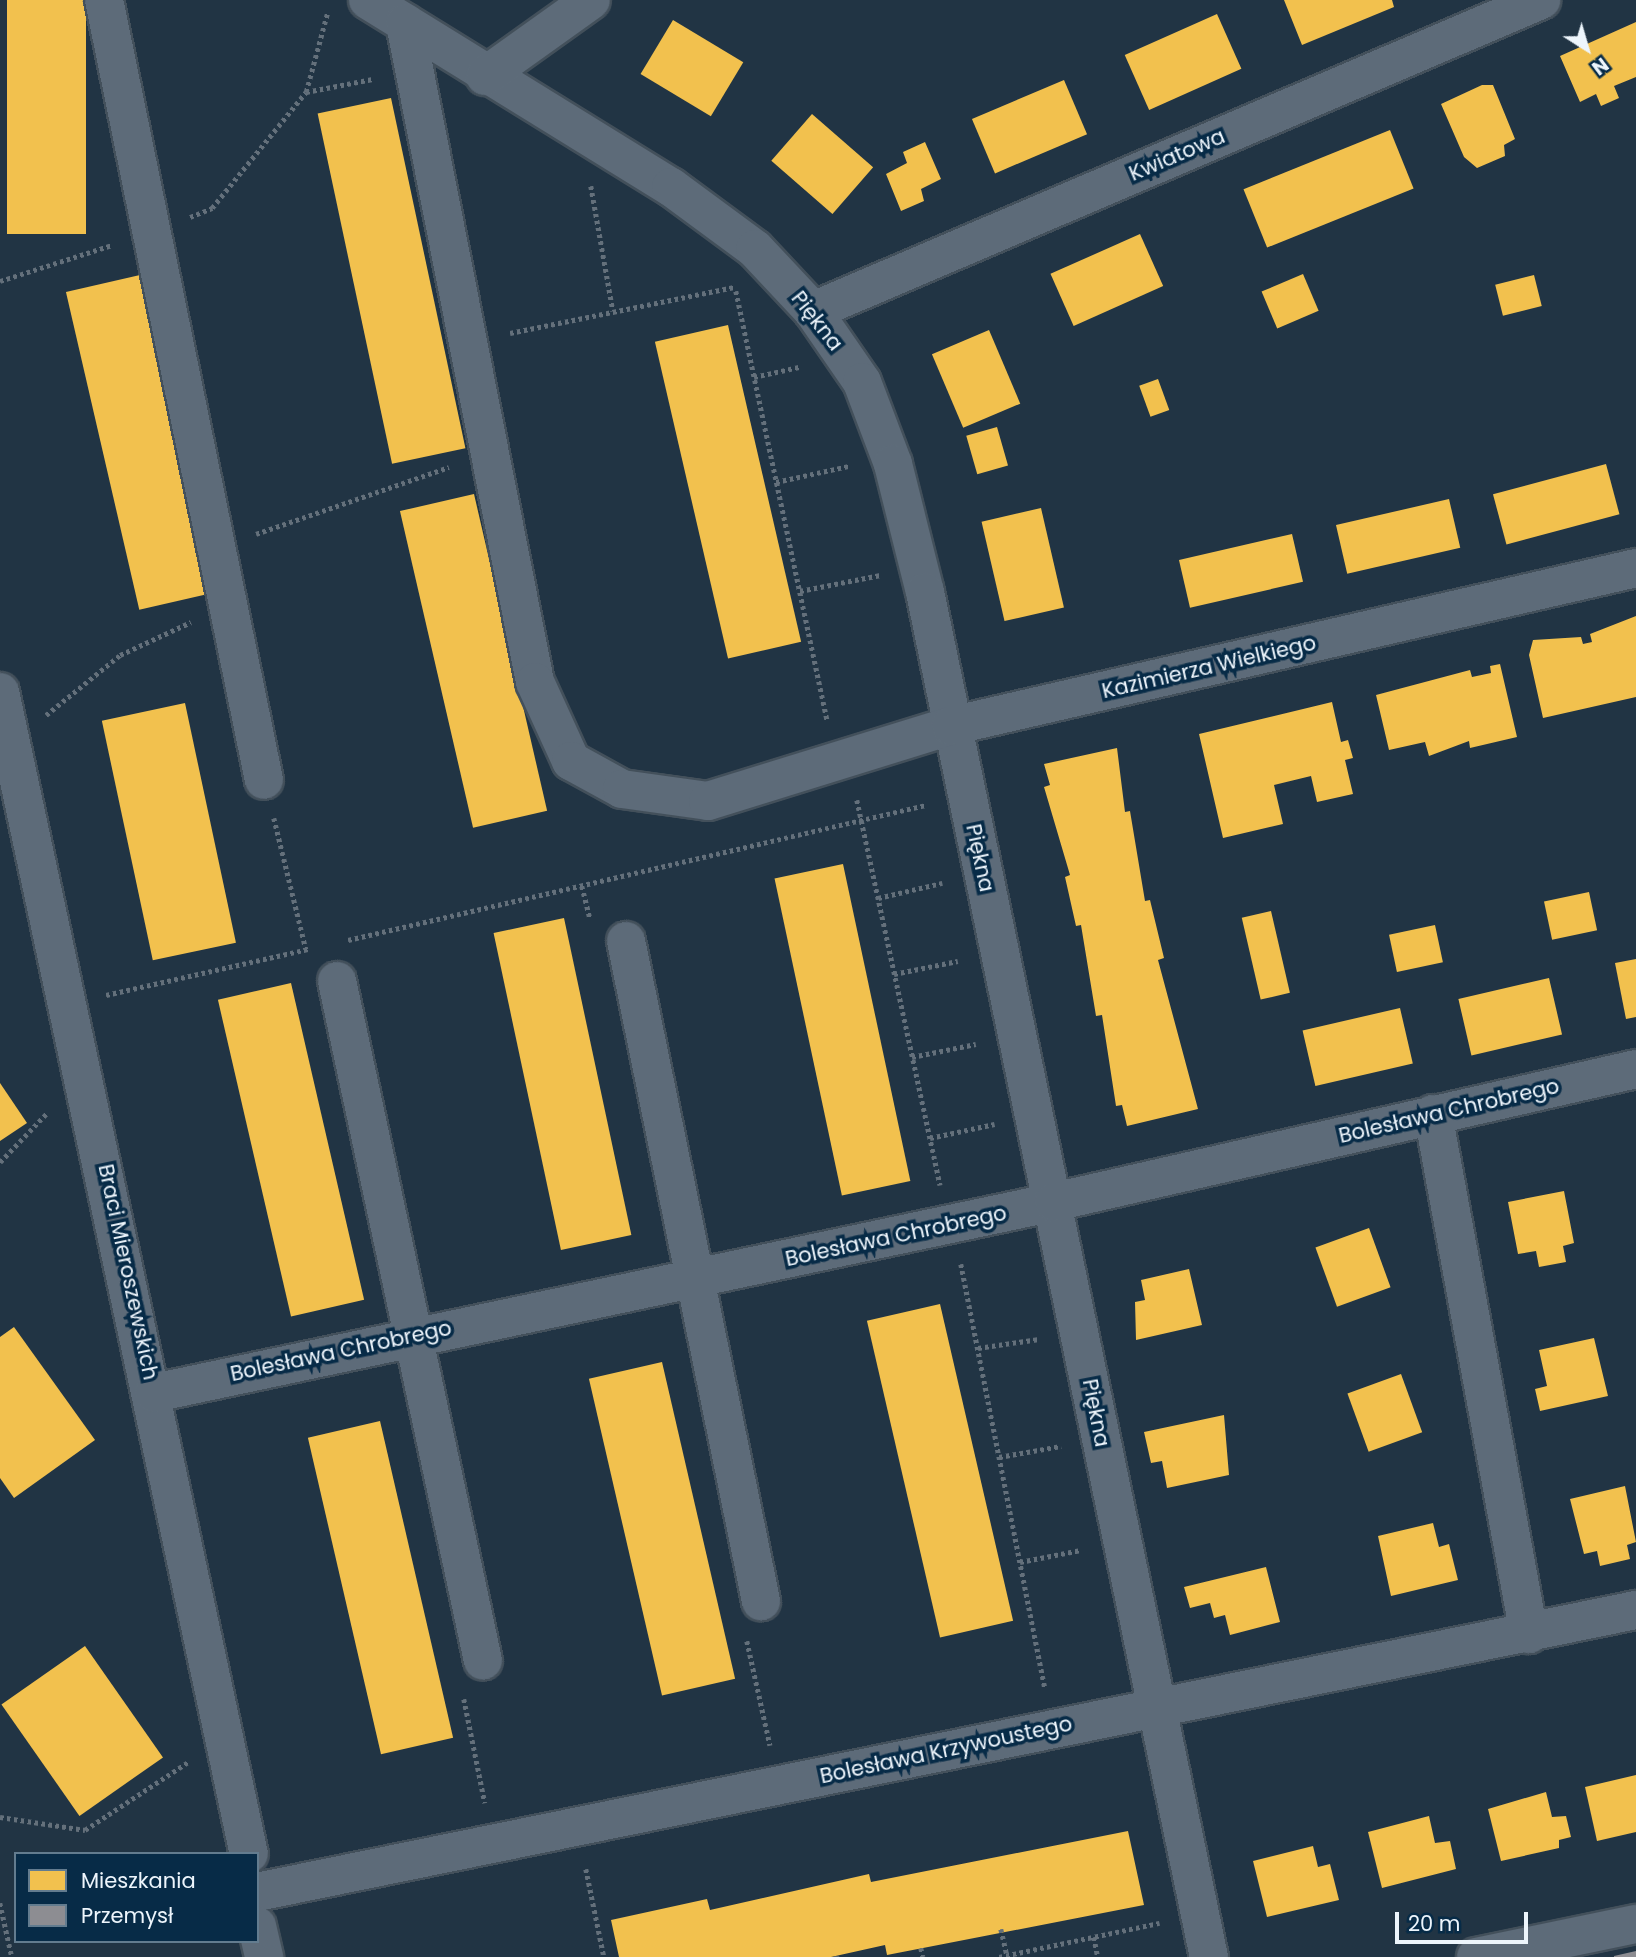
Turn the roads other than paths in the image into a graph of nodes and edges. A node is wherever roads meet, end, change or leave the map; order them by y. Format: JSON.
{"nodes":[{"id":1,"x":104,"y":0,"type":"edge"},
{"id":2,"x":591,"y":0,"type":"edge"},
{"id":3,"x":1541,"y":0,"type":"edge"},
{"id":4,"x":354,"y":6,"type":"edge"},
{"id":5,"x":405,"y":23,"type":"junction"},
{"id":6,"x":485,"y":76,"type":"junction"},
{"id":7,"x":813,"y":311,"type":"junction"},
{"id":8,"x":1636,"y":568,"type":"edge"},
{"id":9,"x":0,"y":692,"type":"edge"},
{"id":10,"x":951,"y":726,"type":"junction"},
{"id":11,"x":264,"y":780,"type":"road end"},
{"id":12,"x":626,"y":941,"type":"dead end"},
{"id":13,"x":323,"y":970,"type":"road end"},
{"id":14,"x":1636,"y":1069,"type":"edge"},
{"id":15,"x":1433,"y":1114,"type":"junction"},
{"id":16,"x":1054,"y":1202,"type":"junction"},
{"id":17,"x":695,"y":1279,"type":"junction"},
{"id":18,"x":409,"y":1335,"type":"junction"},
{"id":19,"x":154,"y":1393,"type":"junction"},
{"id":20,"x":761,"y":1601,"type":"dead end"},
{"id":21,"x":1636,"y":1610,"type":"edge"},
{"id":22,"x":1529,"y":1634,"type":"junction"},
{"id":23,"x":483,"y":1661,"type":"dead end"},
{"id":24,"x":1155,"y":1707,"type":"junction"},
{"id":25,"x":248,"y":1852,"type":"edge"},
{"id":26,"x":259,"y":1892,"type":"edge"},
{"id":27,"x":1636,"y":1924,"type":"edge"},
{"id":28,"x":259,"y":1935,"type":"edge"},
{"id":29,"x":264,"y":1957,"type":"edge"},
{"id":30,"x":1209,"y":1957,"type":"edge"},
{"id":31,"x":1476,"y":1957,"type":"edge"}],
"edges":[{"from":1,"to":11,"type":"street"},
{"from":2,"to":6,"type":"street"},
{"from":3,"to":7,"type":"street","name":"Kwiatowa"},
{"from":4,"to":5,"type":"street","name":"Piękna"},
{"from":5,"to":6,"type":"street","name":"Piękna"},
{"from":5,"to":10,"type":"street","name":"Kazimierza Wielkiego"},
{"from":6,"to":7,"type":"street","name":"Piękna"},
{"from":7,"to":10,"type":"street","name":"Piękna"},
{"from":8,"to":10,"type":"street","name":"Kazimierza Wielkiego"},
{"from":9,"to":19,"type":"street","name":"Braci Mieroszewskich"},
{"from":10,"to":16,"type":"street","name":"Piękna"},
{"from":12,"to":17,"type":"street"},
{"from":13,"to":18,"type":"street"},
{"from":14,"to":15,"type":"street","name":"Bolesława Chrobrego"},
{"from":15,"to":16,"type":"street","name":"Bolesława Chrobrego"},
{"from":15,"to":22,"type":"street"},
{"from":16,"to":17,"type":"street","name":"Bolesława Chrobrego"},
{"from":16,"to":24,"type":"street","name":"Piękna"},
{"from":17,"to":18,"type":"street","name":"Bolesława Chrobrego"},
{"from":17,"to":20,"type":"street"},
{"from":18,"to":19,"type":"street","name":"Bolesława Chrobrego"},
{"from":18,"to":23,"type":"street"},
{"from":19,"to":25,"type":"street","name":"Braci Mieroszewskich"},
{"from":21,"to":22,"type":"street","name":"Bolesława Krzywoustego"},
{"from":22,"to":24,"type":"street","name":"Bolesława Krzywoustego"},
{"from":24,"to":26,"type":"street","name":"Bolesława Krzywoustego"},
{"from":24,"to":30,"type":"street","name":"Piękna"},
{"from":27,"to":31,"type":"street"},
{"from":28,"to":29,"type":"street"}]}
